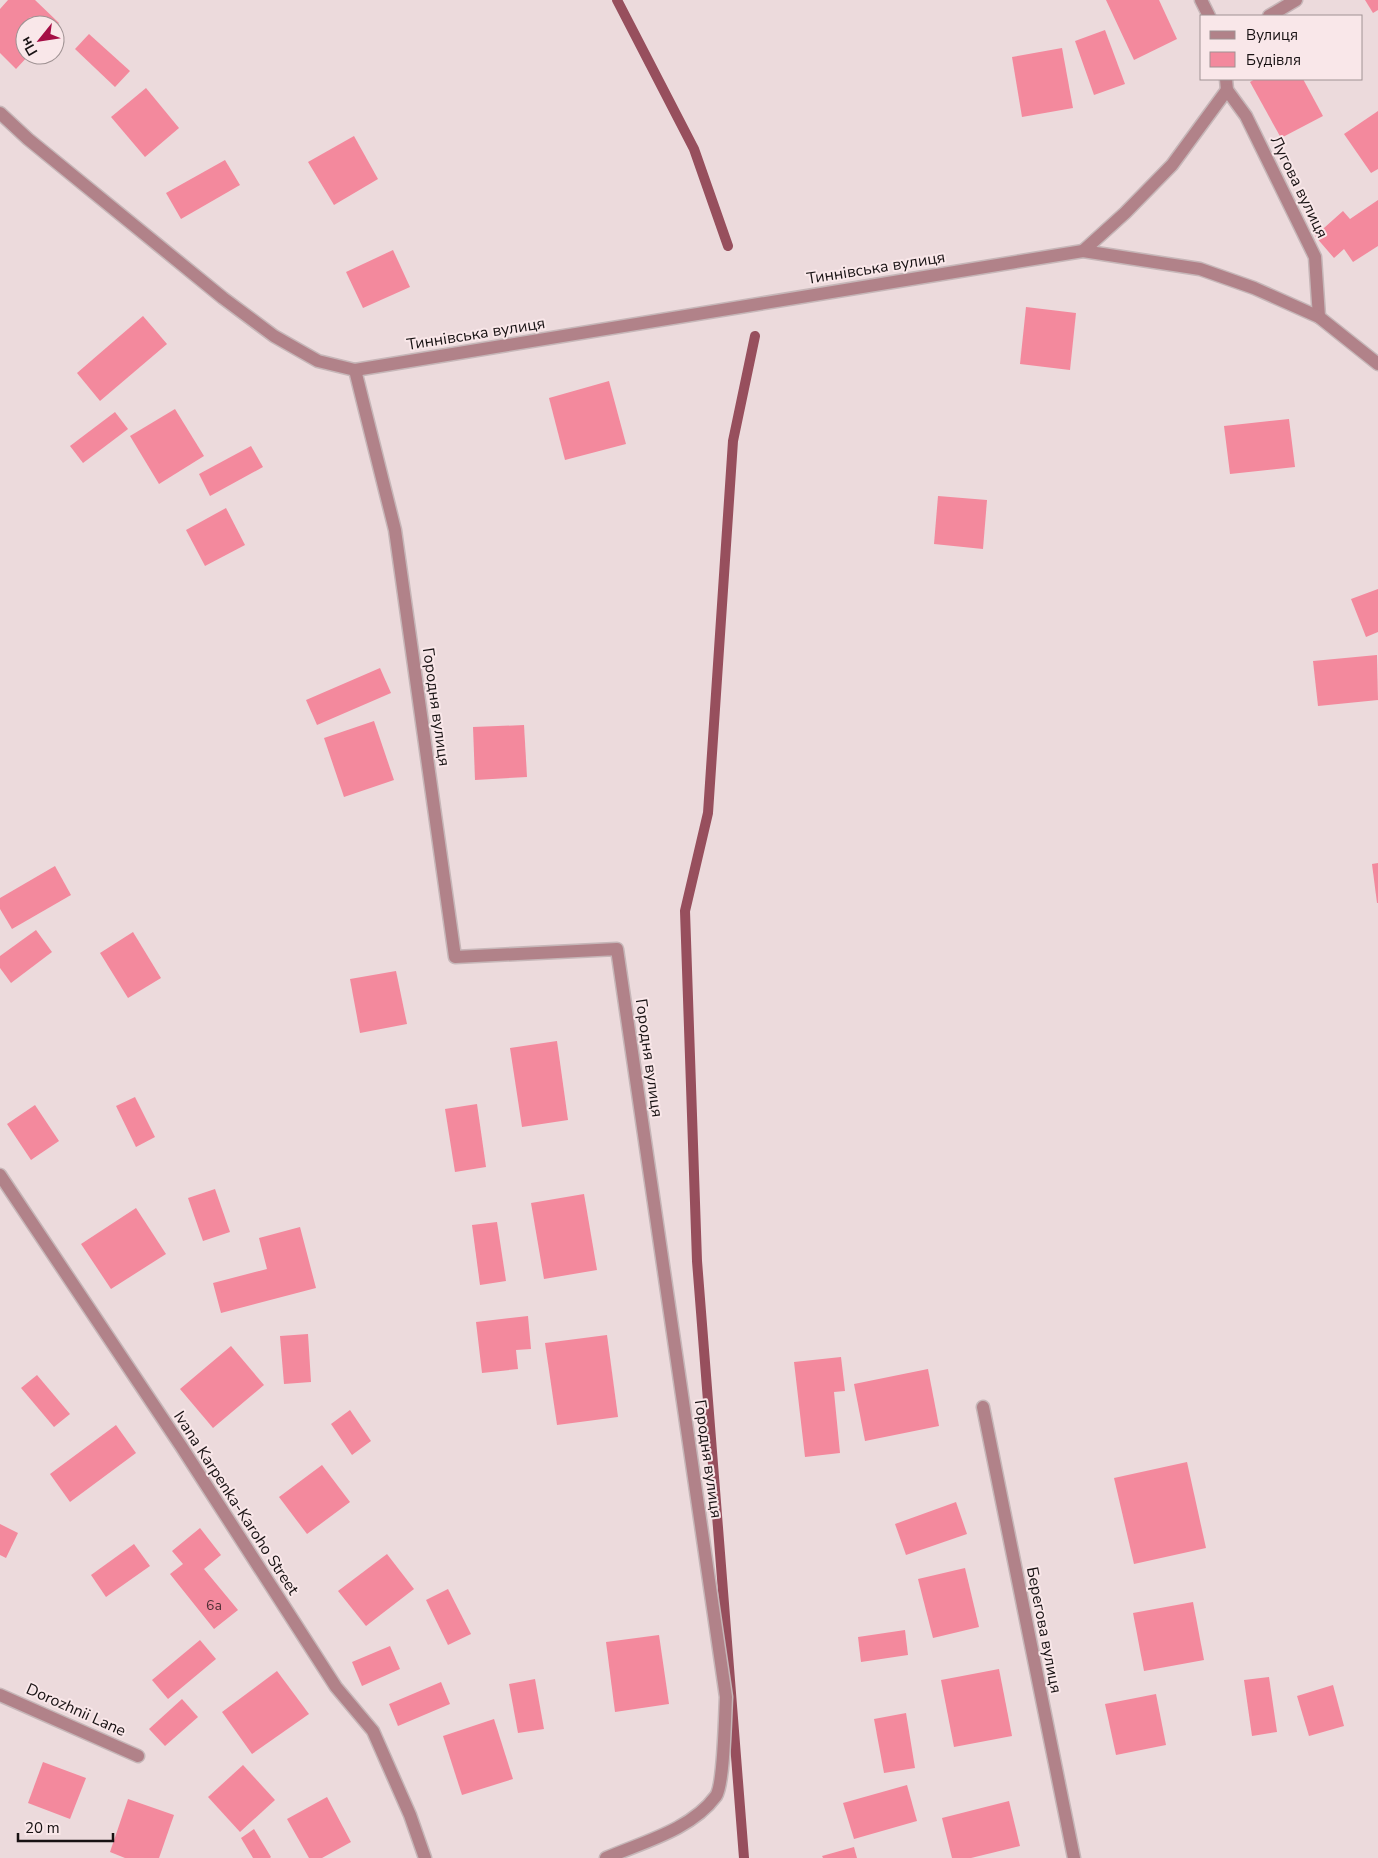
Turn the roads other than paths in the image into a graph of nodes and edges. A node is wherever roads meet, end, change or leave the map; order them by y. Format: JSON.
{"nodes":[{"id":1,"x":1202,"y":0,"type":"edge"},
{"id":2,"x":1296,"y":0,"type":"edge"},
{"id":3,"x":1209,"y":15,"type":"edge"},
{"id":4,"x":1272,"y":15,"type":"edge"},
{"id":5,"x":1226,"y":85,"type":"edge"},
{"id":6,"x":0,"y":113,"type":"edge"},
{"id":7,"x":1083,"y":250,"type":"junction"},
{"id":8,"x":1320,"y":317,"type":"junction"},
{"id":9,"x":1378,"y":364,"type":"edge"},
{"id":10,"x":355,"y":370,"type":"junction"},
{"id":11,"x":0,"y":1175,"type":"edge"},
{"id":12,"x":983,"y":1408,"type":"dead end"},
{"id":13,"x":0,"y":1695,"type":"edge"},
{"id":14,"x":138,"y":1756,"type":"dead end"},
{"id":15,"x":424,"y":1858,"type":"edge"},
{"id":16,"x":606,"y":1858,"type":"edge"},
{"id":17,"x":1074,"y":1858,"type":"edge"}],
"edges":[{"from":1,"to":3,"type":"street"},
{"from":2,"to":4,"type":"street"},
{"from":5,"to":7,"type":"street"},
{"from":5,"to":8,"type":"street","name":"Лугова вулиця"},
{"from":6,"to":10,"type":"street"},
{"from":7,"to":8,"type":"street","name":"Тиннівська вулиця"},
{"from":7,"to":10,"type":"street","name":"Тиннівська вулиця"},
{"from":8,"to":9,"type":"street","name":"Тиннівська вулиця"},
{"from":10,"to":16,"type":"street","name":"Городня вулиця"},
{"from":11,"to":15,"type":"street","name":"Ivana Karpenka-Karoho Street"},
{"from":12,"to":17,"type":"street","name":"Берегова вулиця"},
{"from":13,"to":14,"type":"street","name":"Dorozhnii Lane"}]}
